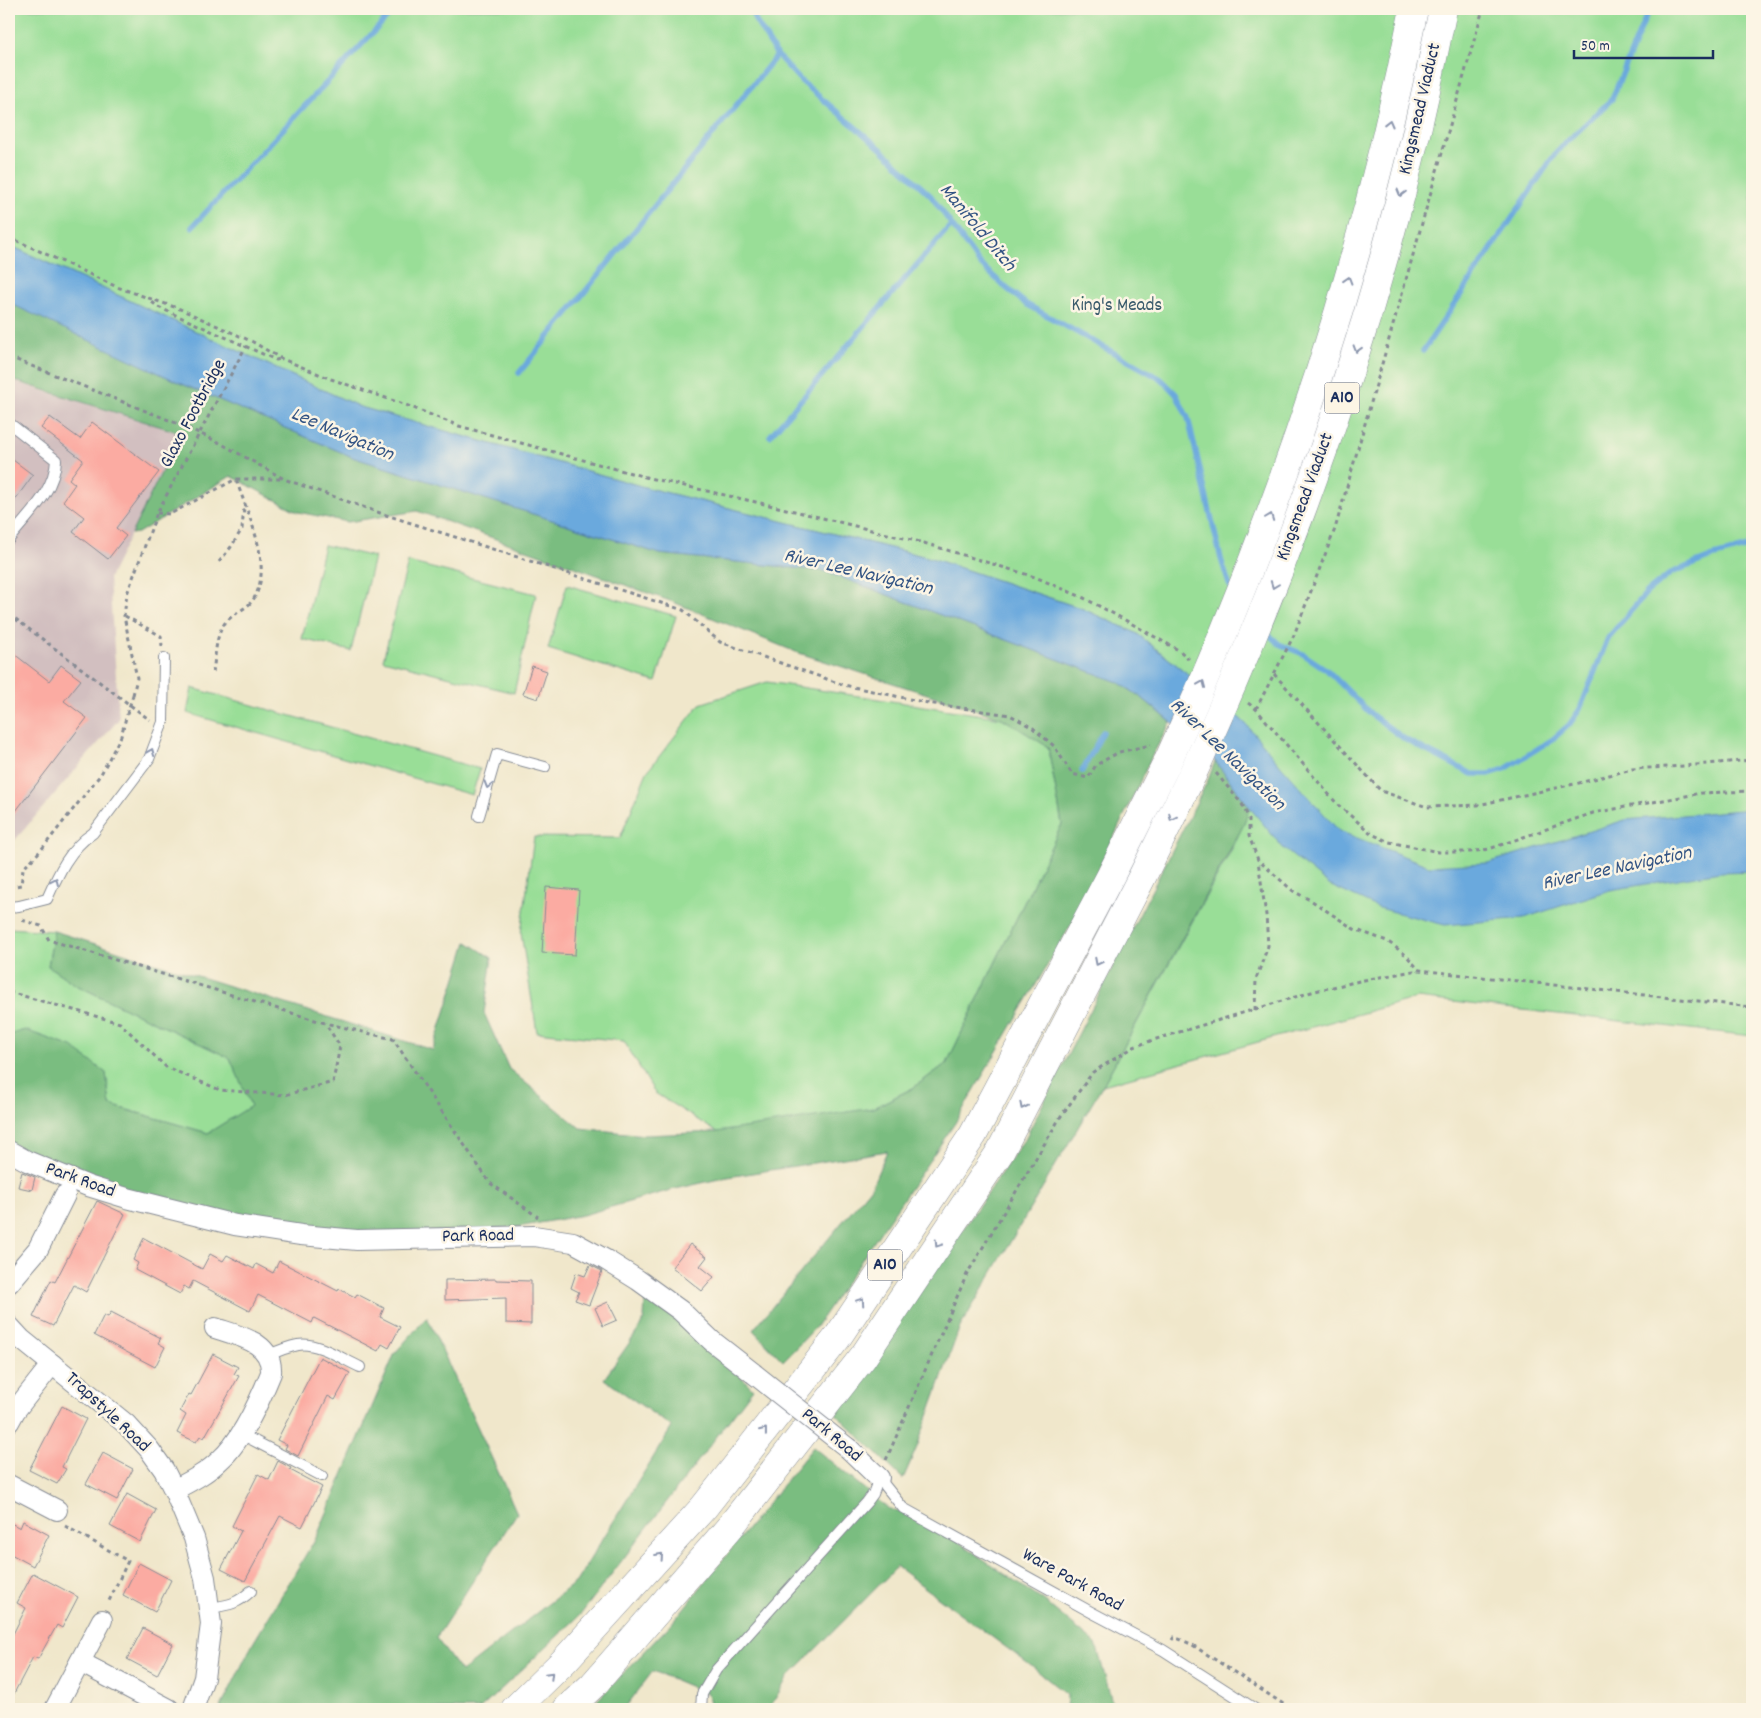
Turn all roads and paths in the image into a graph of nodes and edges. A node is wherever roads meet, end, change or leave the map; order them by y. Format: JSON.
{"nodes":[{"id":1,"x":1414,"y":9,"type":"edge"},
{"id":2,"x":1443,"y":9,"type":"edge"},
{"id":3,"x":1483,"y":9,"type":"edge"},
{"id":4,"x":9,"y":237,"type":"edge"},
{"id":5,"x":150,"y":299,"type":"junction"},
{"id":6,"x":246,"y":346,"type":"junction"},
{"id":7,"x":9,"y":358,"type":"edge"},
{"id":8,"x":280,"y":358,"type":"junction"},
{"id":9,"x":9,"y":424,"type":"edge"},
{"id":10,"x":236,"y":479,"type":"junction"},
{"id":11,"x":284,"y":479,"type":"junction"},
{"id":12,"x":244,"y":506,"type":"junction"},
{"id":13,"x":157,"y":513,"type":"junction"},
{"id":14,"x":9,"y":539,"type":"edge"},
{"id":15,"x":219,"y":562,"type":"dead end"},
{"id":16,"x":9,"y":614,"type":"edge"},
{"id":17,"x":124,"y":616,"type":"junction"},
{"id":18,"x":164,"y":658,"type":"joint"},
{"id":19,"x":1193,"y":662,"type":"dead end"},
{"id":20,"x":213,"y":672,"type":"dead end"},
{"id":21,"x":1274,"y":674,"type":"junction"},
{"id":22,"x":1242,"y":699,"type":"dead end"},
{"id":23,"x":1256,"y":709,"type":"junction"},
{"id":24,"x":161,"y":728,"type":"junction"},
{"id":25,"x":1162,"y":752,"type":"junction"},
{"id":26,"x":1752,"y":760,"type":"edge"},
{"id":27,"x":545,"y":767,"type":"dead end"},
{"id":28,"x":1204,"y":773,"type":"junction"},
{"id":29,"x":1752,"y":791,"type":"edge"},
{"id":30,"x":479,"y":816,"type":"dead end"},
{"id":31,"x":1258,"y":860,"type":"junction"},
{"id":32,"x":21,"y":885,"type":"junction"},
{"id":33,"x":9,"y":887,"type":"edge"},
{"id":34,"x":14,"y":907,"type":"edge"},
{"id":35,"x":1419,"y":970,"type":"junction"},
{"id":36,"x":9,"y":992,"type":"edge"},
{"id":37,"x":1752,"y":1007,"type":"edge"},
{"id":38,"x":1255,"y":1010,"type":"junction"},
{"id":39,"x":325,"y":1023,"type":"junction"},
{"id":40,"x":9,"y":1151,"type":"edge"},
{"id":41,"x":65,"y":1195,"type":"dead end"},
{"id":42,"x":543,"y":1221,"type":"dead end"},
{"id":43,"x":9,"y":1283,"type":"edge"},
{"id":44,"x":9,"y":1326,"type":"edge"},
{"id":45,"x":216,"y":1328,"type":"dead end"},
{"id":46,"x":269,"y":1355,"type":"junction"},
{"id":47,"x":52,"y":1364,"type":"junction"},
{"id":48,"x":360,"y":1367,"type":"dead end"},
{"id":49,"x":9,"y":1422,"type":"edge"},
{"id":50,"x":241,"y":1434,"type":"junction"},
{"id":51,"x":322,"y":1476,"type":"dead end"},
{"id":52,"x":878,"y":1478,"type":"junction"},
{"id":53,"x":9,"y":1485,"type":"edge"},
{"id":54,"x":174,"y":1490,"type":"junction"},
{"id":55,"x":57,"y":1510,"type":"joint"},
{"id":56,"x":250,"y":1591,"type":"dead end"},
{"id":57,"x":209,"y":1608,"type":"junction"},
{"id":58,"x":102,"y":1620,"type":"joint"},
{"id":59,"x":1163,"y":1650,"type":"junction"},
{"id":60,"x":80,"y":1662,"type":"junction"},
{"id":61,"x":55,"y":1709,"type":"edge"},
{"id":62,"x":170,"y":1709,"type":"edge"},
{"id":63,"x":193,"y":1709,"type":"edge"},
{"id":64,"x":515,"y":1709,"type":"edge"},
{"id":65,"x":567,"y":1709,"type":"edge"},
{"id":66,"x":701,"y":1709,"type":"edge"},
{"id":67,"x":1255,"y":1709,"type":"edge"},
{"id":68,"x":1291,"y":1709,"type":"edge"}],
"edges":[{"from":25,"to":1,"type":"highway","name":"Kingsmead Viaduct","number":"A10","one_way":true,"bridge":true},
{"from":2,"to":28,"type":"highway","name":"Kingsmead Viaduct","number":"A10","one_way":true,"bridge":true},
{"from":3,"to":21,"type":"path"},
{"from":4,"to":5,"type":"path"},
{"from":5,"to":6,"type":"path"},
{"from":5,"to":8,"type":"path"},
{"from":6,"to":8,"type":"path"},
{"from":6,"to":13,"type":"path","name":"Glaxo Footbridge","bridge":true},
{"from":7,"to":11,"type":"path"},
{"from":8,"to":19,"type":"path"},
{"from":9,"to":14,"type":"lane"},
{"from":10,"to":11,"type":"path"},
{"from":10,"to":12,"type":"path"},
{"from":10,"to":13,"type":"path"},
{"from":11,"to":25,"type":"path"},
{"from":12,"to":15,"type":"path"},
{"from":12,"to":20,"type":"path"},
{"from":13,"to":17,"type":"path","name":"Glaxo Footbridge"},
{"from":16,"to":24,"type":"path"},
{"from":17,"to":18,"type":"path"},
{"from":17,"to":32,"type":"path","bridge":true},
{"from":18,"to":24,"type":"lane"},
{"from":21,"to":23,"type":"path"},
{"from":21,"to":26,"type":"path"},
{"from":22,"to":23,"type":"path"},
{"from":23,"to":29,"type":"path"},
{"from":34,"to":24,"type":"lane","one_way":true},
{"from":64,"to":25,"type":"highway","number":"A10","one_way":true},
{"from":27,"to":30,"type":"lane","one_way":true},
{"from":28,"to":31,"type":"path"},
{"from":28,"to":65,"type":"highway","number":"A10","one_way":true},
{"from":31,"to":35,"type":"path"},
{"from":31,"to":38,"type":"path"},
{"from":32,"to":33,"type":"path"},
{"from":32,"to":34,"type":"path"},
{"from":34,"to":39,"type":"path"},
{"from":35,"to":37,"type":"path"},
{"from":35,"to":38,"type":"path"},
{"from":36,"to":39,"type":"path"},
{"from":38,"to":52,"type":"path"},
{"from":39,"to":42,"type":"path"},
{"from":40,"to":52,"type":"street","name":"Park Road","bridge":true},
{"from":41,"to":43,"type":"street"},
{"from":44,"to":47,"type":"street","name":"Trapstyle Road"},
{"from":45,"to":46,"type":"street"},
{"from":46,"to":48,"type":"lane"},
{"from":46,"to":50,"type":"street"},
{"from":47,"to":49,"type":"street","name":"Trapstyle Road"},
{"from":47,"to":54,"type":"street","name":"Trapstyle Road"},
{"from":50,"to":51,"type":"lane"},
{"from":50,"to":54,"type":"street"},
{"from":52,"to":59,"type":"lane","name":"Ware Park Road"},
{"from":52,"to":66,"type":"lane"},
{"from":53,"to":55,"type":"street"},
{"from":54,"to":57,"type":"street","name":"Trapstyle Road"},
{"from":55,"to":58,"type":"path"},
{"from":56,"to":57,"type":"lane"},
{"from":57,"to":63,"type":"street","name":"Trapstyle Road"},
{"from":58,"to":60,"type":"street"},
{"from":59,"to":67,"type":"lane","name":"Ware Park Road"},
{"from":59,"to":68,"type":"path"},
{"from":60,"to":61,"type":"street"},
{"from":60,"to":62,"type":"street"}]}
